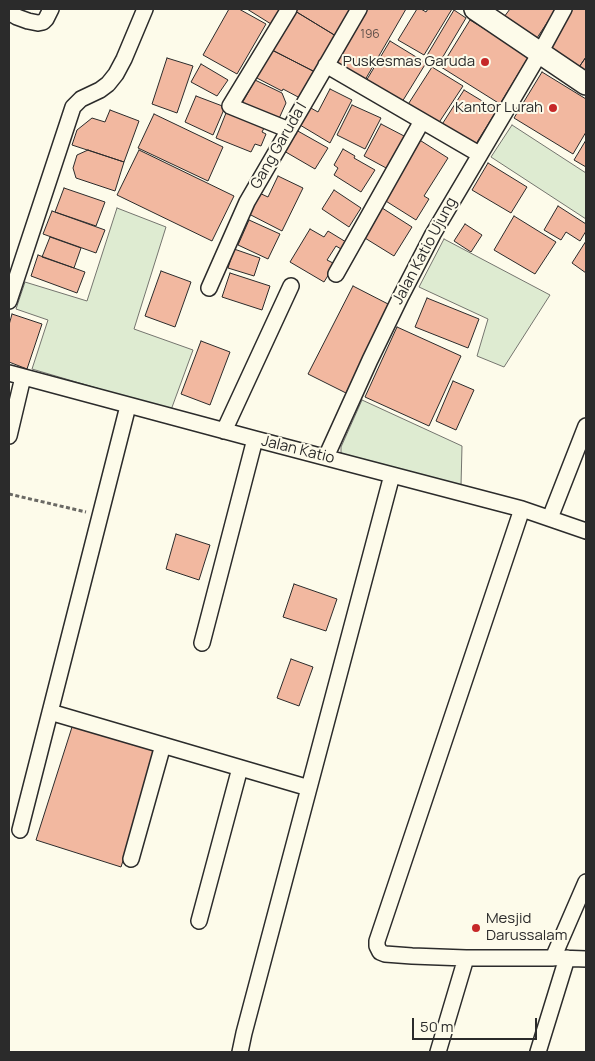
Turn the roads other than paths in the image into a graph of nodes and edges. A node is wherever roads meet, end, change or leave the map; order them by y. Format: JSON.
{"nodes":[{"id":1,"x":51,"y":9,"type":"edge"},
{"id":2,"x":145,"y":9,"type":"edge"},
{"id":3,"x":289,"y":9,"type":"edge"},
{"id":4,"x":358,"y":9,"type":"edge"},
{"id":5,"x":474,"y":9,"type":"edge"},
{"id":6,"x":564,"y":9,"type":"edge"},
{"id":7,"x":9,"y":10,"type":"edge"},
{"id":8,"x":540,"y":53,"type":"junction"},
{"id":9,"x":326,"y":65,"type":"junction"},
{"id":10,"x":586,"y":84,"type":"edge"},
{"id":11,"x":422,"y":121,"type":"junction"},
{"id":12,"x":289,"y":130,"type":"junction"},
{"id":13,"x":479,"y":154,"type":"junction"},
{"id":14,"x":336,"y":274,"type":"dead end"},
{"id":15,"x":292,"y":286,"type":"dead end"},
{"id":16,"x":209,"y":288,"type":"dead end"},
{"id":17,"x":9,"y":302,"type":"edge"},
{"id":18,"x":16,"y":375,"type":"edge"},
{"id":19,"x":128,"y":406,"type":"junction"},
{"id":20,"x":586,"y":426,"type":"edge"},
{"id":21,"x":224,"y":431,"type":"junction"},
{"id":22,"x":9,"y":436,"type":"edge"},
{"id":23,"x":255,"y":440,"type":"junction"},
{"id":24,"x":326,"y":458,"type":"junction"},
{"id":25,"x":392,"y":475,"type":"junction"},
{"id":26,"x":522,"y":508,"type":"junction"},
{"id":27,"x":550,"y":518,"type":"junction"},
{"id":28,"x":586,"y":531,"type":"edge"},
{"id":29,"x":202,"y":643,"type":"dead end"},
{"id":30,"x":50,"y":712,"type":"junction"},
{"id":31,"x":164,"y":745,"type":"junction"},
{"id":32,"x":240,"y":768,"type":"junction"},
{"id":33,"x":309,"y":788,"type":"junction"},
{"id":34,"x":20,"y":830,"type":"dead end"},
{"id":35,"x":131,"y":860,"type":"dead end"},
{"id":36,"x":586,"y":882,"type":"edge"},
{"id":37,"x":198,"y":921,"type":"dead end"},
{"id":38,"x":466,"y":958,"type":"junction"},
{"id":39,"x":560,"y":958,"type":"junction"},
{"id":40,"x":586,"y":959,"type":"edge"},
{"id":41,"x":240,"y":1052,"type":"edge"},
{"id":42,"x":438,"y":1052,"type":"edge"},
{"id":43,"x":538,"y":1052,"type":"edge"}],
"edges":[{"from":1,"to":7,"type":"street"},
{"from":2,"to":17,"type":"street"},
{"from":3,"to":12,"type":"street"},
{"from":4,"to":9,"type":"street","name":"Gang Garuda I"},
{"from":5,"to":8,"type":"street"},
{"from":6,"to":8,"type":"street","name":"Jalan Katio Ujung"},
{"from":8,"to":10,"type":"street"},
{"from":8,"to":13,"type":"street","name":"Jalan Katio Ujung"},
{"from":9,"to":11,"type":"street"},
{"from":9,"to":12,"type":"street","name":"Gang Garuda I"},
{"from":11,"to":13,"type":"street"},
{"from":11,"to":14,"type":"street"},
{"from":12,"to":16,"type":"street","name":"Gang Garuda I"},
{"from":13,"to":24,"type":"street","name":"Jalan Katio Ujung"},
{"from":15,"to":21,"type":"street"},
{"from":18,"to":19,"type":"street","name":"Jalan Katio"},
{"from":18,"to":22,"type":"street"},
{"from":19,"to":21,"type":"street","name":"Jalan Katio"},
{"from":19,"to":30,"type":"street"},
{"from":20,"to":27,"type":"street"},
{"from":21,"to":23,"type":"street","name":"Jalan Katio"},
{"from":23,"to":24,"type":"street","name":"Jalan Katio"},
{"from":23,"to":29,"type":"street"},
{"from":24,"to":25,"type":"street","name":"Jalan Katio"},
{"from":25,"to":26,"type":"street","name":"Jalan Katio"},
{"from":25,"to":33,"type":"street"},
{"from":26,"to":27,"type":"street","name":"Jalan Katio"},
{"from":26,"to":38,"type":"street"},
{"from":27,"to":28,"type":"street","name":"Jalan Katio"},
{"from":30,"to":31,"type":"street"},
{"from":30,"to":34,"type":"street"},
{"from":31,"to":32,"type":"street"},
{"from":31,"to":35,"type":"street"},
{"from":32,"to":33,"type":"street"},
{"from":32,"to":37,"type":"street"},
{"from":33,"to":41,"type":"street"},
{"from":36,"to":39,"type":"street"},
{"from":38,"to":39,"type":"street"},
{"from":38,"to":42,"type":"street"},
{"from":39,"to":40,"type":"street"},
{"from":39,"to":43,"type":"street"}]}
